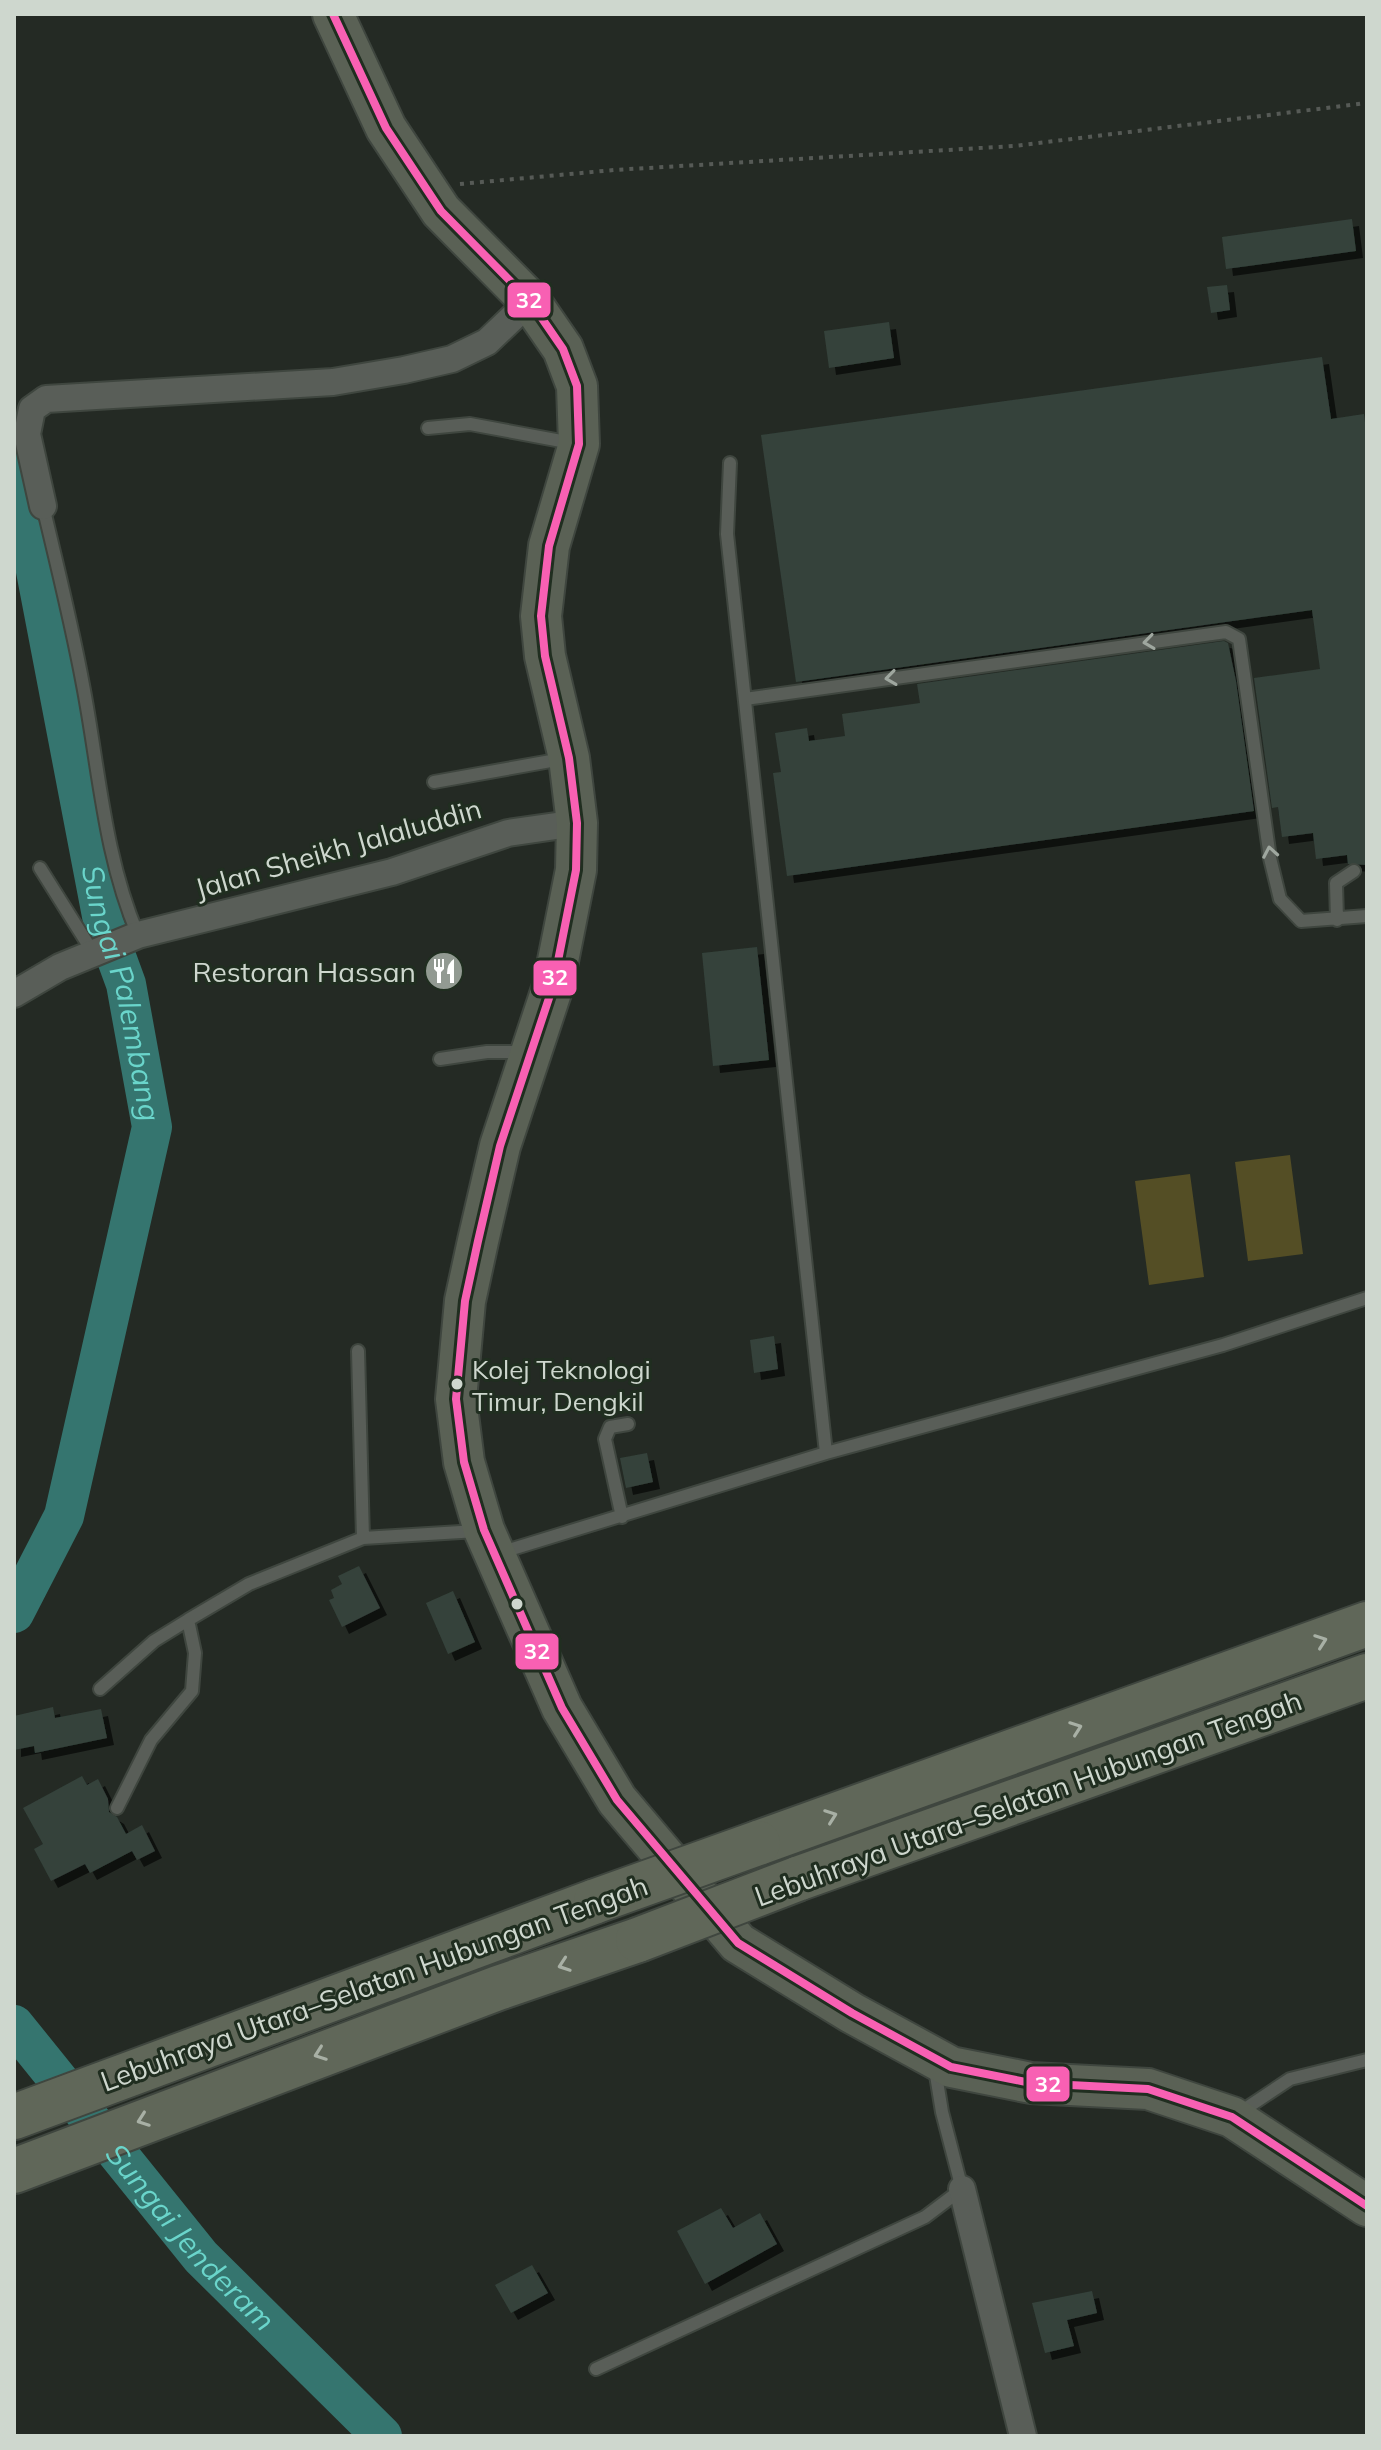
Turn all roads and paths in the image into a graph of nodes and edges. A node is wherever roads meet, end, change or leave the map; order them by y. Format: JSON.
{"nodes":[{"id":1,"x":333,"y":14,"type":"edge"},
{"id":2,"x":1367,"y":103,"type":"edge"},
{"id":3,"x":426,"y":188,"type":"junction"},
{"id":4,"x":530,"y":301,"type":"junction"},
{"id":5,"x":428,"y":428,"type":"dead end"},
{"id":6,"x":579,"y":444,"type":"junction"},
{"id":7,"x":24,"y":452,"type":"edge"},
{"id":8,"x":730,"y":463,"type":"dead end"},
{"id":9,"x":43,"y":506,"type":"joint"},
{"id":10,"x":745,"y":699,"type":"junction"},
{"id":11,"x":569,"y":758,"type":"junction"},
{"id":12,"x":434,"y":782,"type":"dead end"},
{"id":13,"x":577,"y":823,"type":"junction"},
{"id":14,"x":40,"y":868,"type":"dead end"},
{"id":15,"x":1348,"y":874,"type":"dead end"},
{"id":16,"x":1367,"y":916,"type":"edge"},
{"id":17,"x":1337,"y":920,"type":"junction"},
{"id":18,"x":113,"y":946,"type":"junction"},
{"id":19,"x":18,"y":986,"type":"edge"},
{"id":20,"x":529,"y":1052,"type":"junction"},
{"id":21,"x":440,"y":1059,"type":"dead end"},
{"id":22,"x":1367,"y":1298,"type":"edge"},
{"id":23,"x":358,"y":1351,"type":"dead end"},
{"id":24,"x":628,"y":1424,"type":"dead end"},
{"id":25,"x":826,"y":1453,"type":"junction"},
{"id":26,"x":622,"y":1517,"type":"junction"},
{"id":27,"x":363,"y":1538,"type":"junction"},
{"id":28,"x":489,"y":1542,"type":"junction"},
{"id":29,"x":188,"y":1620,"type":"junction"},
{"id":30,"x":1367,"y":1624,"type":"edge"},
{"id":31,"x":1367,"y":1676,"type":"edge"},
{"id":32,"x":100,"y":1689,"type":"dead end"},
{"id":33,"x":117,"y":1808,"type":"dead end"},
{"id":34,"x":934,"y":2058,"type":"junction"},
{"id":35,"x":1367,"y":2060,"type":"edge"},
{"id":36,"x":14,"y":2117,"type":"edge"},
{"id":37,"x":1232,"y":2117,"type":"junction"},
{"id":38,"x":14,"y":2171,"type":"edge"},
{"id":39,"x":962,"y":2189,"type":"junction"},
{"id":40,"x":1367,"y":2206,"type":"edge"},
{"id":41,"x":596,"y":2369,"type":"dead end"},
{"id":42,"x":1023,"y":2436,"type":"edge"}],
"edges":[{"from":1,"to":3,"type":"main road"},
{"from":2,"to":3,"type":"path"},
{"from":3,"to":4,"type":"main road"},
{"from":4,"to":6,"type":"main road"},
{"from":4,"to":7,"type":"street"},
{"from":5,"to":6,"type":"lane"},
{"from":6,"to":11,"type":"main road"},
{"from":7,"to":9,"type":"street"},
{"from":8,"to":10,"type":"lane"},
{"from":9,"to":18,"type":"lane"},
{"from":17,"to":10,"type":"lane","one_way":true},
{"from":10,"to":25,"type":"lane"},
{"from":11,"to":12,"type":"lane"},
{"from":11,"to":13,"type":"main road"},
{"from":13,"to":18,"type":"street","name":"Jalan Sheikh Jalaluddin"},
{"from":13,"to":20,"type":"main road"},
{"from":14,"to":18,"type":"lane"},
{"from":15,"to":17,"type":"lane"},
{"from":16,"to":17,"type":"lane"},
{"from":18,"to":19,"type":"street","name":"Jalan Sheikh Jalaluddin"},
{"from":20,"to":21,"type":"lane"},
{"from":20,"to":28,"type":"main road"},
{"from":22,"to":25,"type":"lane"},
{"from":23,"to":27,"type":"lane"},
{"from":24,"to":26,"type":"lane"},
{"from":25,"to":26,"type":"lane"},
{"from":26,"to":28,"type":"lane"},
{"from":27,"to":28,"type":"lane"},
{"from":27,"to":29,"type":"lane"},
{"from":28,"to":34,"type":"main road"},
{"from":29,"to":32,"type":"lane"},
{"from":29,"to":33,"type":"lane"},
{"from":36,"to":30,"type":"highway","name":"Lebuhraya Utara–Selatan Hubungan Tengah","one_way":true,"bridge":true},
{"from":31,"to":38,"type":"highway","name":"Lebuhraya Utara–Selatan Hubungan Tengah","one_way":true,"bridge":true},
{"from":34,"to":37,"type":"main road"},
{"from":34,"to":39,"type":"lane"},
{"from":35,"to":37,"type":"lane"},
{"from":37,"to":40,"type":"main road"},
{"from":39,"to":41,"type":"lane"},
{"from":39,"to":42,"type":"street"}]}
